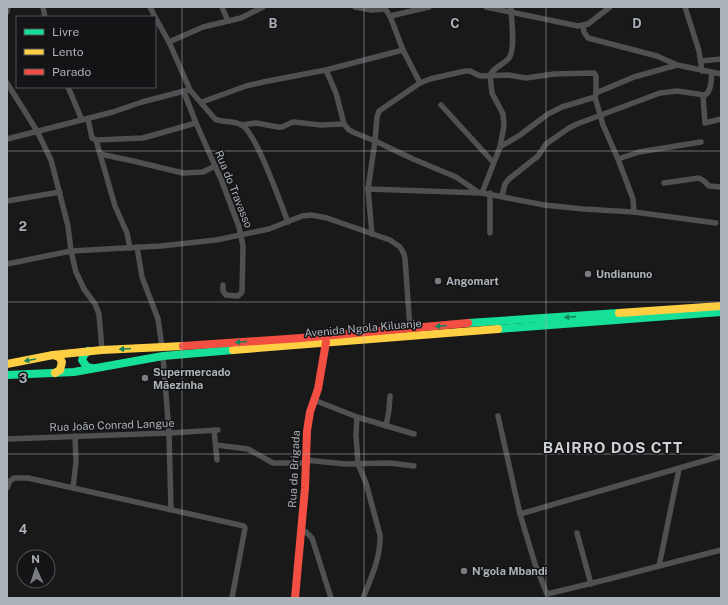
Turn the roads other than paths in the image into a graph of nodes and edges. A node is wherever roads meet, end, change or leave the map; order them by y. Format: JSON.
{"nodes":[{"id":1,"x":8,"y":7,"type":"edge"},
{"id":2,"x":150,"y":7,"type":"edge"},
{"id":3,"x":222,"y":7,"type":"edge"},
{"id":4,"x":263,"y":7,"type":"edge"},
{"id":5,"x":355,"y":7,"type":"edge"},
{"id":6,"x":429,"y":7,"type":"edge"},
{"id":7,"x":486,"y":7,"type":"edge"},
{"id":8,"x":610,"y":7,"type":"edge"},
{"id":9,"x":685,"y":7,"type":"edge"},
{"id":10,"x":385,"y":8,"type":"edge"},
{"id":11,"x":511,"y":10,"type":"edge"},
{"id":12,"x":7,"y":12,"type":"edge"},
{"id":13,"x":154,"y":16,"type":"edge"},
{"id":14,"x":390,"y":16,"type":"junction"},
{"id":15,"x":156,"y":19,"type":"edge"},
{"id":16,"x":228,"y":22,"type":"junction"},
{"id":17,"x":583,"y":26,"type":"junction"},
{"id":18,"x":169,"y":42,"type":"junction"},
{"id":19,"x":403,"y":50,"type":"junction"},
{"id":20,"x":721,"y":59,"type":"edge"},
{"id":21,"x":701,"y":61,"type":"junction"},
{"id":22,"x":677,"y":65,"type":"junction"},
{"id":23,"x":326,"y":70,"type":"junction"},
{"id":24,"x":702,"y":71,"type":"junction"},
{"id":25,"x":712,"y":72,"type":"junction"},
{"id":26,"x":721,"y":74,"type":"edge"},
{"id":27,"x":490,"y":75,"type":"junction"},
{"id":28,"x":7,"y":82,"type":"edge"},
{"id":29,"x":420,"y":83,"type":"junction"},
{"id":30,"x":69,"y":88,"type":"edge"},
{"id":31,"x":187,"y":91,"type":"junction"},
{"id":32,"x":595,"y":95,"type":"junction"},
{"id":33,"x":703,"y":95,"type":"junction"},
{"id":34,"x":202,"y":102,"type":"junction"},
{"id":35,"x":441,"y":105,"type":"dead end"},
{"id":36,"x":599,"y":115,"type":"junction"},
{"id":37,"x":721,"y":119,"type":"edge"},
{"id":38,"x":85,"y":120,"type":"junction"},
{"id":39,"x":196,"y":123,"type":"junction"},
{"id":40,"x":344,"y":124,"type":"junction"},
{"id":41,"x":241,"y":125,"type":"junction"},
{"id":42,"x":36,"y":131,"type":"junction"},
{"id":43,"x":7,"y":139,"type":"edge"},
{"id":44,"x":96,"y":140,"type":"junction"},
{"id":45,"x":375,"y":141,"type":"junction"},
{"id":46,"x":701,"y":142,"type":"dead end"},
{"id":47,"x":500,"y":147,"type":"junction"},
{"id":48,"x":100,"y":154,"type":"junction"},
{"id":49,"x":618,"y":159,"type":"junction"},
{"id":50,"x":493,"y":162,"type":"junction"},
{"id":51,"x":215,"y":166,"type":"junction"},
{"id":52,"x":664,"y":183,"type":"dead end"},
{"id":53,"x":721,"y":187,"type":"edge"},
{"id":54,"x":368,"y":189,"type":"junction"},
{"id":55,"x":60,"y":192,"type":"junction"},
{"id":56,"x":480,"y":192,"type":"junction"},
{"id":57,"x":490,"y":193,"type":"junction"},
{"id":58,"x":502,"y":196,"type":"junction"},
{"id":59,"x":7,"y":202,"type":"edge"},
{"id":60,"x":634,"y":212,"type":"junction"},
{"id":61,"x":288,"y":222,"type":"junction"},
{"id":62,"x":716,"y":223,"type":"dead end"},
{"id":63,"x":490,"y":232,"type":"dead end"},
{"id":64,"x":372,"y":234,"type":"junction"},
{"id":65,"x":242,"y":236,"type":"junction"},
{"id":66,"x":137,"y":247,"type":"junction"},
{"id":67,"x":130,"y":248,"type":"junction"},
{"id":68,"x":71,"y":251,"type":"junction"},
{"id":69,"x":7,"y":264,"type":"edge"},
{"id":70,"x":223,"y":285,"type":"dead end"},
{"id":71,"x":721,"y":306,"type":"edge"},
{"id":72,"x":721,"y":312,"type":"edge"},
{"id":73,"x":410,"y":328,"type":"junction"},
{"id":74,"x":326,"y":342,"type":"junction"},
{"id":75,"x":162,"y":347,"type":"junction"},
{"id":76,"x":102,"y":350,"type":"junction"},
{"id":77,"x":88,"y":351,"type":"junction"},
{"id":78,"x":53,"y":355,"type":"junction"},
{"id":79,"x":163,"y":356,"type":"junction"},
{"id":80,"x":7,"y":364,"type":"edge"},
{"id":81,"x":92,"y":368,"type":"junction"},
{"id":82,"x":55,"y":373,"type":"junction"},
{"id":83,"x":7,"y":374,"type":"edge"},
{"id":84,"x":390,"y":396,"type":"dead end"},
{"id":85,"x":314,"y":400,"type":"junction"},
{"id":86,"x":498,"y":416,"type":"dead end"},
{"id":87,"x":357,"y":417,"type":"junction"},
{"id":88,"x":386,"y":426,"type":"junction"},
{"id":89,"x":169,"y":433,"type":"junction"},
{"id":90,"x":414,"y":434,"type":"dead end"},
{"id":91,"x":75,"y":436,"type":"junction"},
{"id":92,"x":7,"y":438,"type":"edge"},
{"id":93,"x":216,"y":444,"type":"junction"},
{"id":94,"x":721,"y":456,"type":"edge"},
{"id":95,"x":217,"y":460,"type":"dead end"},
{"id":96,"x":305,"y":462,"type":"junction"},
{"id":97,"x":358,"y":464,"type":"junction"},
{"id":98,"x":414,"y":466,"type":"dead end"},
{"id":99,"x":679,"y":468,"type":"junction"},
{"id":100,"x":7,"y":488,"type":"edge"},
{"id":101,"x":73,"y":488,"type":"junction"},
{"id":102,"x":171,"y":510,"type":"junction"},
{"id":103,"x":520,"y":514,"type":"junction"},
{"id":104,"x":301,"y":530,"type":"junction"},
{"id":105,"x":577,"y":533,"type":"dead end"},
{"id":106,"x":721,"y":550,"type":"edge"},
{"id":107,"x":659,"y":566,"type":"junction"},
{"id":108,"x":591,"y":584,"type":"junction"},
{"id":109,"x":232,"y":598,"type":"edge"},
{"id":110,"x":295,"y":598,"type":"edge"},
{"id":111,"x":331,"y":598,"type":"edge"},
{"id":112,"x":364,"y":598,"type":"edge"}],
"edges":[{"from":1,"to":12,"type":"street"},
{"from":2,"to":13,"type":"street","name":"Rua do Travasso"},
{"from":3,"to":16,"type":"street"},
{"from":4,"to":16,"type":"street"},
{"from":5,"to":10,"type":"street"},
{"from":6,"to":14,"type":"street"},
{"from":7,"to":11,"type":"street"},
{"from":8,"to":17,"type":"street"},
{"from":9,"to":21,"type":"street"},
{"from":10,"to":14,"type":"street"},
{"from":11,"to":17,"type":"street"},
{"from":11,"to":27,"type":"street"},
{"from":14,"to":19,"type":"street"},
{"from":15,"to":18,"type":"street","name":"Rua do Travasso"},
{"from":16,"to":18,"type":"street"},
{"from":17,"to":22,"type":"street"},
{"from":18,"to":31,"type":"street","name":"Rua do Travasso"},
{"from":19,"to":23,"type":"street"},
{"from":19,"to":29,"type":"street"},
{"from":20,"to":21,"type":"street"},
{"from":21,"to":24,"type":"street"},
{"from":22,"to":24,"type":"street"},
{"from":22,"to":32,"type":"street"},
{"from":23,"to":34,"type":"street"},
{"from":23,"to":40,"type":"street"},
{"from":24,"to":25,"type":"street"},
{"from":25,"to":26,"type":"street"},
{"from":25,"to":33,"type":"street"},
{"from":27,"to":29,"type":"street"},
{"from":27,"to":32,"type":"street"},
{"from":27,"to":47,"type":"street"},
{"from":28,"to":42,"type":"street"},
{"from":29,"to":45,"type":"street"},
{"from":30,"to":38,"type":"street"},
{"from":31,"to":34,"type":"street"},
{"from":31,"to":38,"type":"street"},
{"from":31,"to":39,"type":"street","name":"Rua do Travasso"},
{"from":32,"to":36,"type":"street"},
{"from":32,"to":47,"type":"street"},
{"from":33,"to":36,"type":"street"},
{"from":33,"to":37,"type":"street"},
{"from":34,"to":41,"type":"street"},
{"from":35,"to":50,"type":"street"},
{"from":36,"to":49,"type":"street"},
{"from":36,"to":58,"type":"street"},
{"from":38,"to":42,"type":"street"},
{"from":38,"to":44,"type":"street"},
{"from":39,"to":44,"type":"street"},
{"from":39,"to":51,"type":"street","name":"Rua do Travasso"},
{"from":40,"to":41,"type":"street"},
{"from":40,"to":45,"type":"street"},
{"from":41,"to":61,"type":"street"},
{"from":42,"to":43,"type":"street"},
{"from":42,"to":55,"type":"street"},
{"from":44,"to":48,"type":"street"},
{"from":45,"to":54,"type":"street"},
{"from":45,"to":56,"type":"street"},
{"from":46,"to":49,"type":"street"},
{"from":47,"to":50,"type":"street"},
{"from":48,"to":51,"type":"street"},
{"from":48,"to":67,"type":"street"},
{"from":49,"to":60,"type":"street"},
{"from":50,"to":56,"type":"street"},
{"from":51,"to":65,"type":"street","name":"Rua do Travasso"},
{"from":52,"to":53,"type":"street"},
{"from":54,"to":56,"type":"street"},
{"from":54,"to":64,"type":"street"},
{"from":55,"to":59,"type":"street"},
{"from":55,"to":68,"type":"street"},
{"from":56,"to":57,"type":"street"},
{"from":57,"to":58,"type":"street"},
{"from":57,"to":63,"type":"street"},
{"from":58,"to":60,"type":"street"},
{"from":60,"to":62,"type":"street"},
{"from":61,"to":64,"type":"street"},
{"from":61,"to":65,"type":"street"},
{"from":64,"to":73,"type":"street"},
{"from":65,"to":66,"type":"street"},
{"from":65,"to":70,"type":"street","name":"Rua do Travasso"},
{"from":66,"to":67,"type":"street"},
{"from":66,"to":75,"type":"street"},
{"from":67,"to":68,"type":"street"},
{"from":68,"to":69,"type":"street"},
{"from":68,"to":76,"type":"street"},
{"from":71,"to":73,"type":"main road","name":"Avenida Ngola Kiluanje","one_way":true},
{"from":72,"to":74,"type":"main road","name":"Avenida Ngola Kiluanje"},
{"from":73,"to":75,"type":"main road","name":"Avenida Ngola Kiluanje","one_way":true},
{"from":74,"to":79,"type":"main road","name":"Avenida Ngola Kiluanje"},
{"from":74,"to":85,"type":"main road","name":"Rua da Brigada"},
{"from":75,"to":76,"type":"main road","name":"Avenida Ngola Kiluanje","one_way":true},
{"from":76,"to":77,"type":"main road","name":"Avenida Ngola Kiluanje"},
{"from":77,"to":78,"type":"main road","name":"Avenida Ngola Kiluanje"},
{"from":77,"to":81,"type":"main road"},
{"from":78,"to":80,"type":"main road","name":"Avenida Ngola Kiluanje","one_way":true},
{"from":78,"to":82,"type":"main road"},
{"from":79,"to":81,"type":"main road","name":"Avenida Ngola Kiluanje"},
{"from":79,"to":89,"type":"street"},
{"from":81,"to":82,"type":"main road","name":"Avenida Ngola Kiluanje"},
{"from":82,"to":83,"type":"main road","name":"Avenida Ngola Kiluanje"},
{"from":84,"to":88,"type":"street"},
{"from":85,"to":87,"type":"street"},
{"from":85,"to":96,"type":"main road","name":"Rua da Brigada"},
{"from":86,"to":103,"type":"street"},
{"from":87,"to":88,"type":"street"},
{"from":87,"to":97,"type":"street"},
{"from":88,"to":90,"type":"street"},
{"from":89,"to":91,"type":"street","name":"Rua João Conrad Langue"},
{"from":89,"to":93,"type":"street","name":"Rua João Conrad Langue"},
{"from":89,"to":102,"type":"street"},
{"from":91,"to":92,"type":"street","name":"Rua João Conrad Langue"},
{"from":91,"to":101,"type":"street"},
{"from":93,"to":95,"type":"street"},
{"from":93,"to":96,"type":"street"},
{"from":94,"to":99,"type":"street"},
{"from":96,"to":97,"type":"street"},
{"from":96,"to":104,"type":"main road","name":"Rua da Brigada"},
{"from":97,"to":98,"type":"street"},
{"from":97,"to":112,"type":"street"},
{"from":99,"to":103,"type":"street"},
{"from":99,"to":107,"type":"street"},
{"from":100,"to":101,"type":"street"},
{"from":101,"to":102,"type":"street"},
{"from":102,"to":109,"type":"street"},
{"from":103,"to":108,"type":"street"},
{"from":104,"to":110,"type":"main road","name":"Rua da Brigada"},
{"from":104,"to":111,"type":"street"},
{"from":105,"to":108,"type":"street"},
{"from":106,"to":107,"type":"street"},
{"from":107,"to":108,"type":"street"}]}
